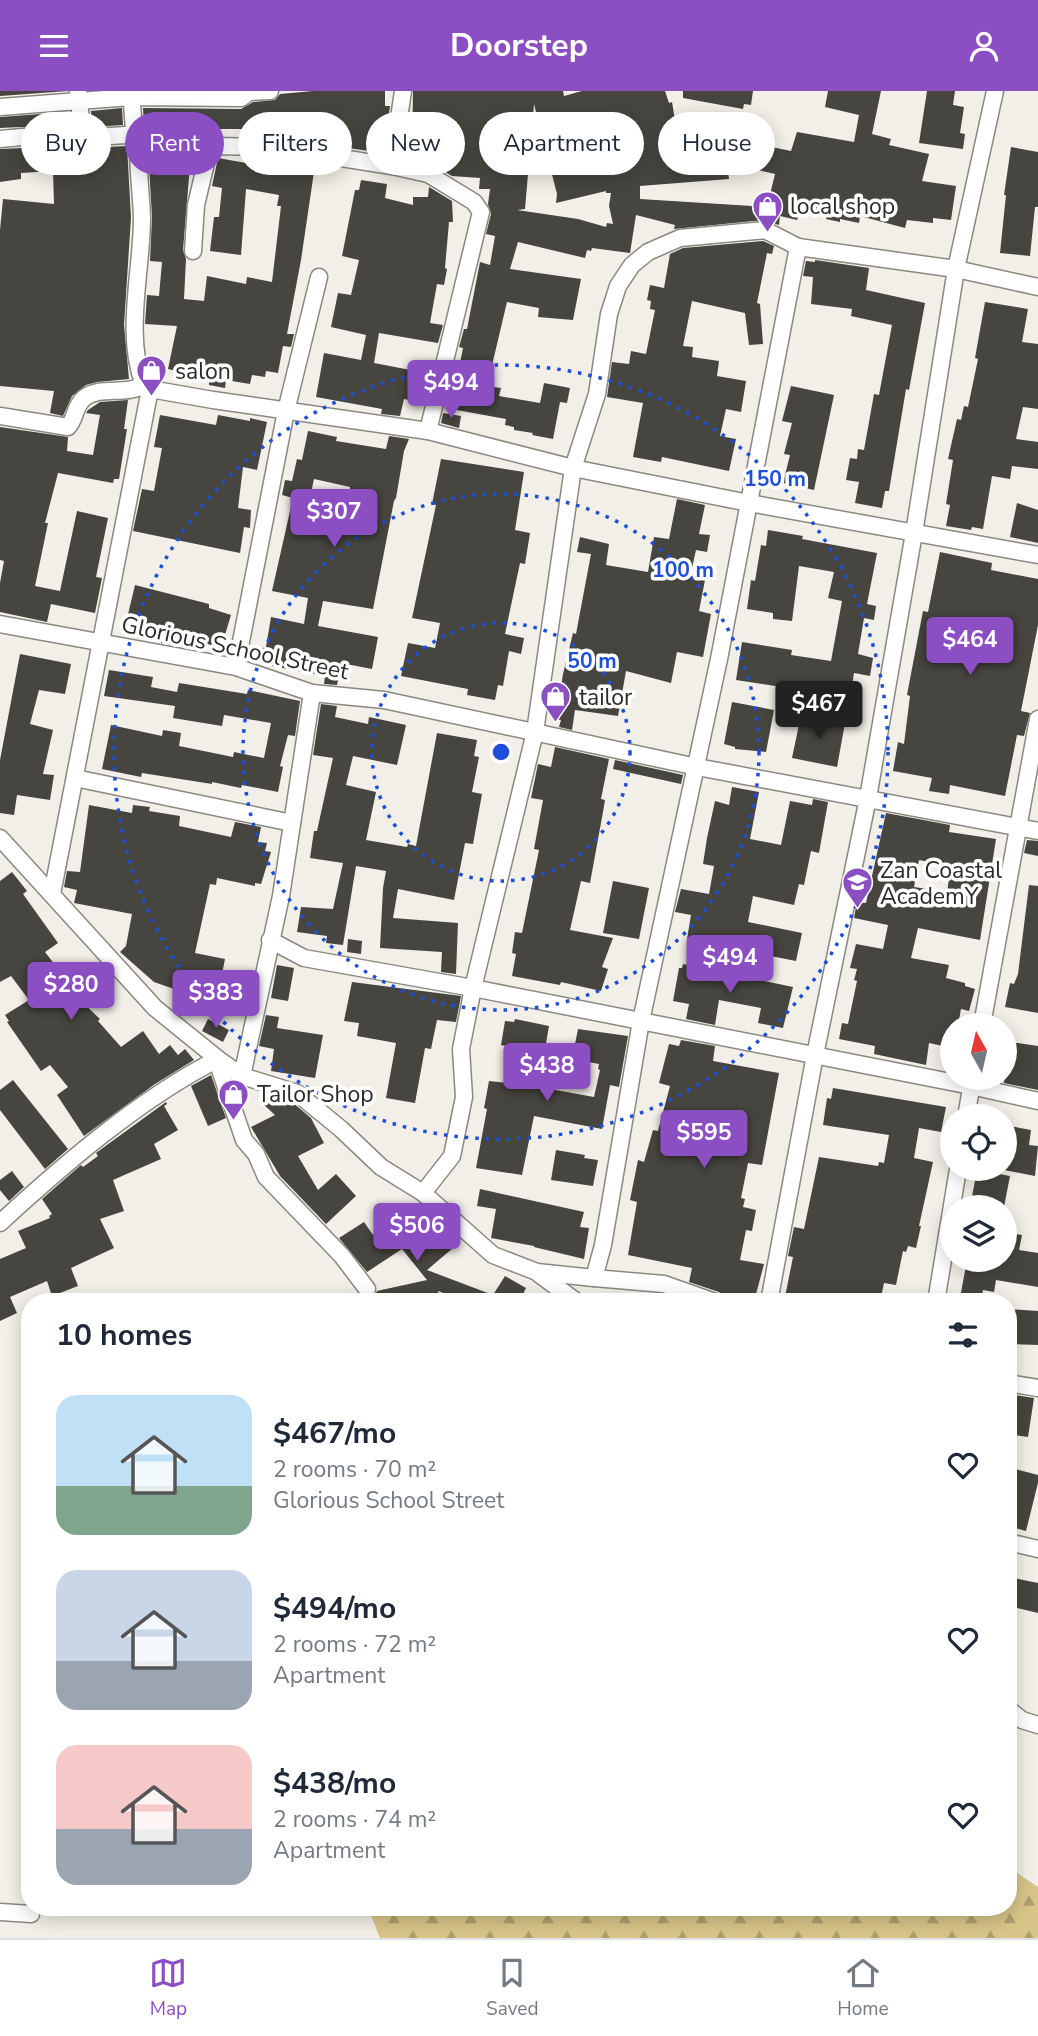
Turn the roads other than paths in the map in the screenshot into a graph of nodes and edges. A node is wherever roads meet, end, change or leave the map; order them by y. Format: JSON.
{"nodes":[{"id":1,"x":270,"y":91,"type":"edge"},
{"id":2,"x":403,"y":91,"type":"edge"},
{"id":3,"x":995,"y":91,"type":"edge"},
{"id":4,"x":131,"y":94,"type":"edge"},
{"id":5,"x":188,"y":94,"type":"edge"},
{"id":6,"x":79,"y":96,"type":"edge"},
{"id":7,"x":31,"y":98,"type":"edge"},
{"id":8,"x":0,"y":107,"type":"edge"},
{"id":9,"x":132,"y":112,"type":"edge"},
{"id":10,"x":400,"y":112,"type":"edge"},
{"id":11,"x":21,"y":137,"type":"edge"},
{"id":12,"x":0,"y":139,"type":"edge"},
{"id":13,"x":224,"y":146,"type":"edge"},
{"id":14,"x":366,"y":162,"type":"edge"},
{"id":15,"x":138,"y":175,"type":"edge"},
{"id":16,"x":203,"y":175,"type":"edge"},
{"id":17,"x":430,"y":175,"type":"edge"},
{"id":18,"x":799,"y":247,"type":"junction"},
{"id":19,"x":193,"y":251,"type":"dead end"},
{"id":20,"x":956,"y":269,"type":"junction"},
{"id":21,"x":318,"y":277,"type":"dead end"},
{"id":22,"x":1038,"y":287,"type":"edge"},
{"id":23,"x":147,"y":387,"type":"junction"},
{"id":24,"x":286,"y":411,"type":"junction"},
{"id":25,"x":0,"y":416,"type":"edge"},
{"id":26,"x":428,"y":431,"type":"junction"},
{"id":27,"x":573,"y":468,"type":"junction"},
{"id":28,"x":749,"y":503,"type":"junction"},
{"id":29,"x":914,"y":533,"type":"junction"},
{"id":30,"x":1038,"y":555,"type":"edge"},
{"id":31,"x":0,"y":624,"type":"edge"},
{"id":32,"x":102,"y":643,"type":"junction"},
{"id":33,"x":236,"y":667,"type":"junction"},
{"id":34,"x":312,"y":693,"type":"junction"},
{"id":35,"x":1038,"y":719,"type":"edge"},
{"id":36,"x":535,"y":732,"type":"junction"},
{"id":37,"x":696,"y":767,"type":"junction"},
{"id":38,"x":75,"y":778,"type":"junction"},
{"id":39,"x":868,"y":798,"type":"junction"},
{"id":40,"x":292,"y":823,"type":"junction"},
{"id":41,"x":1017,"y":827,"type":"junction"},
{"id":42,"x":1038,"y":831,"type":"edge"},
{"id":43,"x":0,"y":838,"type":"edge"},
{"id":44,"x":52,"y":894,"type":"junction"},
{"id":45,"x":270,"y":940,"type":"junction"},
{"id":46,"x":473,"y":988,"type":"junction"},
{"id":47,"x":984,"y":1013,"type":"edge"},
{"id":48,"x":640,"y":1021,"type":"junction"},
{"id":49,"x":816,"y":1055,"type":"junction"},
{"id":50,"x":218,"y":1059,"type":"junction"},
{"id":51,"x":242,"y":1076,"type":"junction"},
{"id":52,"x":940,"y":1076,"type":"edge"},
{"id":53,"x":1000,"y":1090,"type":"edge"},
{"id":54,"x":1038,"y":1101,"type":"edge"},
{"id":55,"x":956,"y":1181,"type":"edge"},
{"id":56,"x":423,"y":1193,"type":"junction"},
{"id":57,"x":0,"y":1223,"type":"edge"},
{"id":58,"x":537,"y":1272,"type":"junction"},
{"id":59,"x":594,"y":1278,"type":"junction"},
{"id":60,"x":367,"y":1289,"type":"dead end"},
{"id":61,"x":565,"y":1293,"type":"edge"},
{"id":62,"x":690,"y":1293,"type":"edge"},
{"id":63,"x":771,"y":1293,"type":"edge"},
{"id":64,"x":937,"y":1293,"type":"edge"},
{"id":65,"x":1017,"y":1384,"type":"edge"},
{"id":66,"x":1038,"y":1388,"type":"edge"},
{"id":67,"x":1017,"y":1544,"type":"edge"},
{"id":68,"x":1038,"y":1549,"type":"edge"},
{"id":69,"x":1017,"y":1716,"type":"edge"},
{"id":70,"x":1038,"y":1725,"type":"edge"},
{"id":71,"x":0,"y":1912,"type":"edge"},
{"id":72,"x":21,"y":1913,"type":"edge"}],
"edges":[{"from":1,"to":5,"type":"street"},
{"from":2,"to":10,"type":"street"},
{"from":3,"to":20,"type":"street"},
{"from":4,"to":5,"type":"street"},
{"from":4,"to":6,"type":"street"},
{"from":4,"to":9,"type":"street"},
{"from":6,"to":7,"type":"street"},
{"from":7,"to":8,"type":"street"},
{"from":11,"to":12,"type":"street"},
{"from":13,"to":14,"type":"street"},
{"from":15,"to":23,"type":"street"},
{"from":16,"to":19,"type":"street"},
{"from":17,"to":26,"type":"street"},
{"from":18,"to":20,"type":"street"},
{"from":18,"to":27,"type":"street"},
{"from":18,"to":28,"type":"street"},
{"from":20,"to":22,"type":"street"},
{"from":20,"to":29,"type":"street"},
{"from":21,"to":24,"type":"street"},
{"from":23,"to":24,"type":"street"},
{"from":23,"to":25,"type":"street"},
{"from":23,"to":32,"type":"street"},
{"from":24,"to":26,"type":"street"},
{"from":24,"to":33,"type":"street"},
{"from":26,"to":27,"type":"street"},
{"from":27,"to":28,"type":"street"},
{"from":27,"to":36,"type":"street"},
{"from":28,"to":29,"type":"street"},
{"from":28,"to":37,"type":"street"},
{"from":29,"to":30,"type":"street"},
{"from":29,"to":39,"type":"street"},
{"from":31,"to":32,"type":"street","name":"Glorious School Street"},
{"from":32,"to":33,"type":"street","name":"Glorious School Street"},
{"from":32,"to":38,"type":"street"},
{"from":33,"to":34,"type":"street","name":"Glorious School Street"},
{"from":34,"to":36,"type":"street","name":"Glorious School Street"},
{"from":34,"to":40,"type":"street"},
{"from":35,"to":41,"type":"street"},
{"from":36,"to":37,"type":"street","name":"Glorious School Street"},
{"from":36,"to":46,"type":"street"},
{"from":37,"to":39,"type":"street","name":"Glorious School Street"},
{"from":37,"to":48,"type":"street"},
{"from":38,"to":40,"type":"street"},
{"from":38,"to":44,"type":"street"},
{"from":39,"to":41,"type":"street","name":"Glorious School Street"},
{"from":39,"to":49,"type":"street"},
{"from":40,"to":45,"type":"street"},
{"from":41,"to":42,"type":"street","name":"Glorious School Street"},
{"from":41,"to":47,"type":"street"},
{"from":43,"to":44,"type":"street"},
{"from":44,"to":50,"type":"street"},
{"from":45,"to":46,"type":"street"},
{"from":45,"to":51,"type":"street"},
{"from":46,"to":48,"type":"street"},
{"from":46,"to":56,"type":"street"},
{"from":48,"to":49,"type":"street"},
{"from":48,"to":59,"type":"street"},
{"from":49,"to":52,"type":"street"},
{"from":49,"to":63,"type":"street"},
{"from":50,"to":51,"type":"street"},
{"from":50,"to":57,"type":"street"},
{"from":50,"to":60,"type":"street"},
{"from":51,"to":56,"type":"street"},
{"from":53,"to":54,"type":"street"},
{"from":55,"to":64,"type":"street"},
{"from":56,"to":58,"type":"street"},
{"from":58,"to":59,"type":"street"},
{"from":58,"to":61,"type":"street"},
{"from":59,"to":62,"type":"street"},
{"from":65,"to":66,"type":"street"},
{"from":67,"to":68,"type":"street"},
{"from":69,"to":70,"type":"street"},
{"from":71,"to":72,"type":"street"}]}
